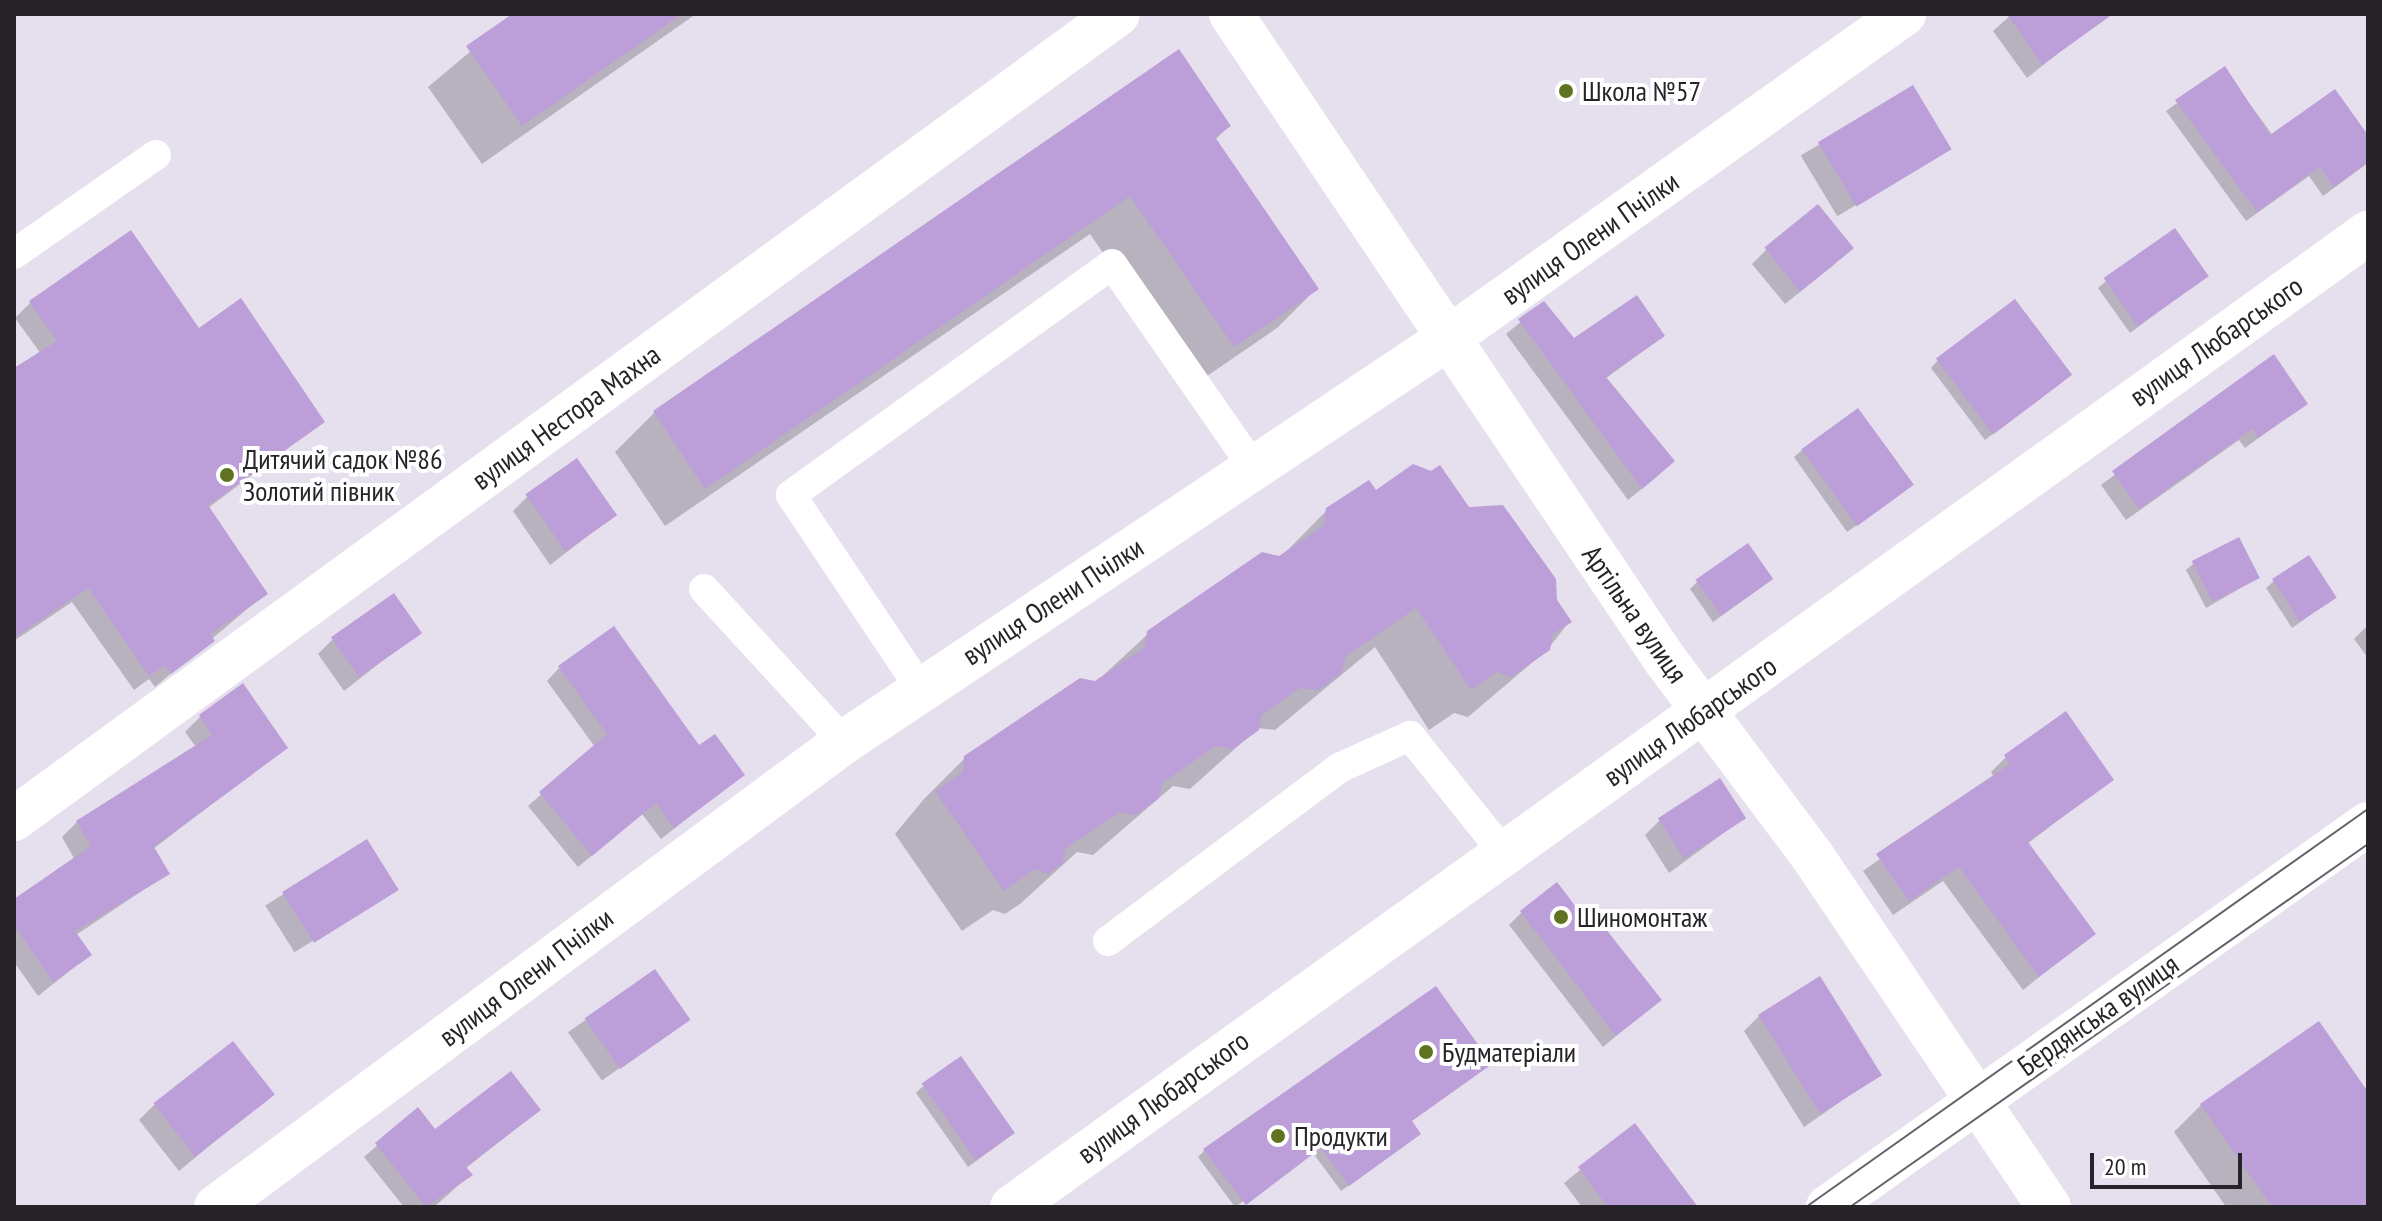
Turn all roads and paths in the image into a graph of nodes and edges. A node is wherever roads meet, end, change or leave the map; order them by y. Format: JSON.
{"nodes":[{"id":1,"x":1118,"y":14,"type":"edge"},
{"id":2,"x":1231,"y":14,"type":"edge"},
{"id":3,"x":1904,"y":14,"type":"edge"},
{"id":4,"x":156,"y":155,"type":"dead end"},
{"id":5,"x":2368,"y":233,"type":"edge"},
{"id":6,"x":14,"y":254,"type":"edge"},
{"id":7,"x":1447,"y":339,"type":"junction"},
{"id":8,"x":1254,"y":468,"type":"junction"},
{"id":9,"x":704,"y":589,"type":"dead end"},
{"id":10,"x":920,"y":688,"type":"junction"},
{"id":11,"x":1705,"y":712,"type":"junction"},
{"id":12,"x":844,"y":742,"type":"junction"},
{"id":13,"x":14,"y":819,"type":"edge"},
{"id":14,"x":2368,"y":824,"type":"edge"},
{"id":15,"x":1502,"y":851,"type":"junction"},
{"id":16,"x":1108,"y":941,"type":"dead end"},
{"id":17,"x":1977,"y":1101,"type":"junction"},
{"id":18,"x":216,"y":1207,"type":"edge"},
{"id":19,"x":1012,"y":1207,"type":"edge"},
{"id":20,"x":1828,"y":1207,"type":"edge"},
{"id":21,"x":2049,"y":1207,"type":"edge"}],
"edges":[{"from":1,"to":13,"type":"street","name":"вулиця Нестора Махна"},
{"from":2,"to":7,"type":"street","name":"Артільна вулиця"},
{"from":3,"to":7,"type":"street","name":"вулиця Олени Пчілки"},
{"from":4,"to":6,"type":"lane"},
{"from":5,"to":11,"type":"street","name":"вулиця Любарського"},
{"from":7,"to":8,"type":"street","name":"вулиця Олени Пчілки"},
{"from":7,"to":11,"type":"street","name":"Артільна вулиця"},
{"from":8,"to":10,"type":"street","name":"вулиця Олени Пчілки"},
{"from":8,"to":10,"type":"lane"},
{"from":9,"to":12,"type":"lane"},
{"from":10,"to":12,"type":"street","name":"вулиця Олени Пчілки"},
{"from":11,"to":15,"type":"street","name":"вулиця Любарського"},
{"from":11,"to":17,"type":"street","name":"Артільна вулиця"},
{"from":12,"to":18,"type":"street","name":"вулиця Олени Пчілки"},
{"from":14,"to":17,"type":"street","name":"Бердянська вулиця"},
{"from":15,"to":16,"type":"lane"},
{"from":15,"to":19,"type":"street","name":"вулиця Любарського"},
{"from":17,"to":20,"type":"street","name":"Бердянська вулиця"},
{"from":17,"to":21,"type":"street","name":"Артільна вулиця"}]}
